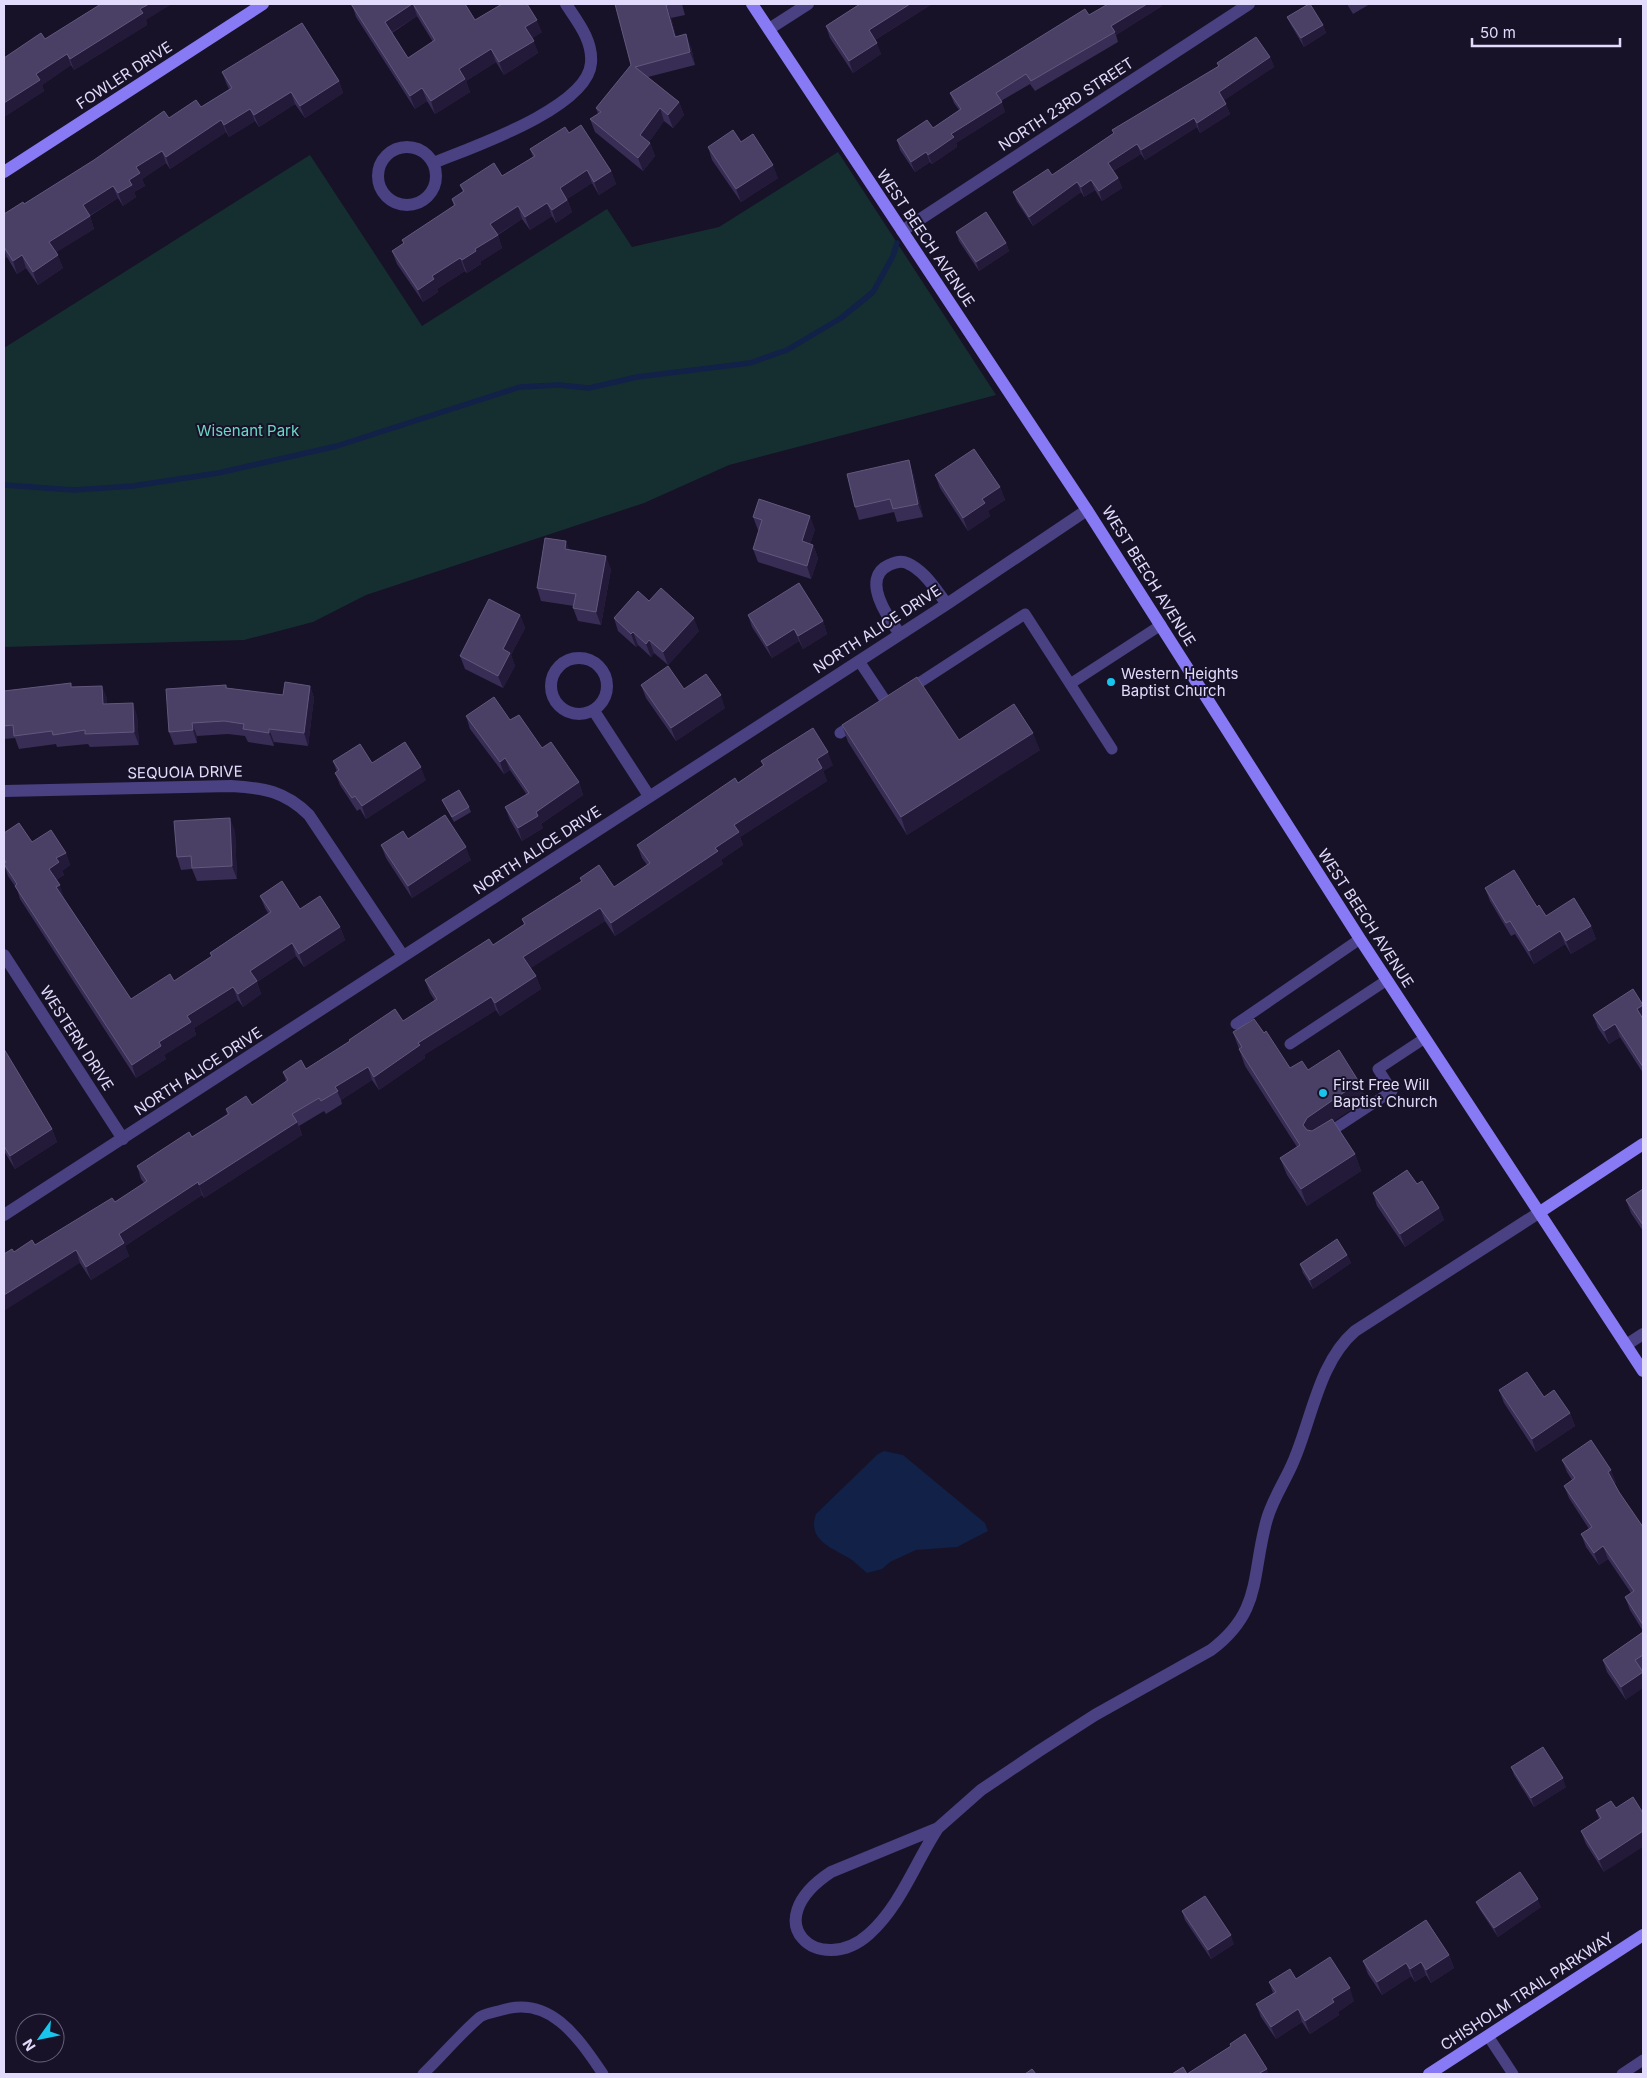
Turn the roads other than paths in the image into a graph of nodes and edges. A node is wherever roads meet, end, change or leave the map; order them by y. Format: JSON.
{"nodes":[{"id":1,"x":263,"y":4,"type":"edge"},
{"id":2,"x":566,"y":4,"type":"edge"},
{"id":3,"x":752,"y":4,"type":"edge"},
{"id":4,"x":808,"y":4,"type":"edge"},
{"id":5,"x":1249,"y":4,"type":"edge"},
{"id":6,"x":769,"y":29,"type":"junction"},
{"id":7,"x":433,"y":163,"type":"junction"},
{"id":8,"x":4,"y":172,"type":"edge"},
{"id":9,"x":902,"y":231,"type":"junction"},
{"id":10,"x":1088,"y":510,"type":"junction"},
{"id":11,"x":947,"y":604,"type":"junction"},
{"id":12,"x":1161,"y":625,"type":"junction"},
{"id":13,"x":900,"y":634,"type":"junction"},
{"id":14,"x":859,"y":661,"type":"junction"},
{"id":15,"x":1070,"y":684,"type":"junction"},
{"id":16,"x":594,"y":711,"type":"junction"},
{"id":17,"x":864,"y":718,"type":"edge"},
{"id":18,"x":840,"y":734,"type":"edge"},
{"id":19,"x":1112,"y":749,"type":"dead end"},
{"id":20,"x":4,"y":791,"type":"edge"},
{"id":21,"x":650,"y":796,"type":"junction"},
{"id":22,"x":1360,"y":939,"type":"junction"},
{"id":23,"x":4,"y":955,"type":"edge"},
{"id":24,"x":403,"y":956,"type":"junction"},
{"id":25,"x":1387,"y":980,"type":"junction"},
{"id":26,"x":1236,"y":1024,"type":"dead end"},
{"id":27,"x":1425,"y":1038,"type":"junction"},
{"id":28,"x":1290,"y":1044,"type":"dead end"},
{"id":29,"x":123,"y":1139,"type":"junction"},
{"id":30,"x":1317,"y":1141,"type":"edge"},
{"id":31,"x":1643,"y":1144,"type":"edge"},
{"id":32,"x":1540,"y":1212,"type":"junction"},
{"id":33,"x":4,"y":1215,"type":"edge"},
{"id":34,"x":1643,"y":1334,"type":"edge"},
{"id":35,"x":1626,"y":1345,"type":"junction"},
{"id":36,"x":1643,"y":1371,"type":"edge"},
{"id":37,"x":938,"y":1828,"type":"junction"},
{"id":38,"x":1643,"y":1935,"type":"edge"},
{"id":39,"x":1488,"y":2036,"type":"junction"},
{"id":40,"x":1643,"y":2060,"type":"edge"},
{"id":41,"x":423,"y":2074,"type":"edge"},
{"id":42,"x":603,"y":2074,"type":"edge"},
{"id":43,"x":1429,"y":2074,"type":"edge"},
{"id":44,"x":1513,"y":2074,"type":"edge"},
{"id":45,"x":1622,"y":2074,"type":"edge"}],
"edges":[{"from":1,"to":8,"type":"main road","name":"FOWLER DRIVE"},
{"from":2,"to":7,"type":"street"},
{"from":3,"to":6,"type":"main road","name":"WEST BEECH AVENUE"},
{"from":4,"to":6,"type":"street"},
{"from":5,"to":9,"type":"street","name":"NORTH 23RD STREET"},
{"from":6,"to":9,"type":"main road","name":"WEST BEECH AVENUE"},
{"from":7,"to":7,"type":"street"},
{"from":9,"to":10,"type":"main road","name":"WEST BEECH AVENUE"},
{"from":10,"to":11,"type":"street","name":"NORTH ALICE DRIVE"},
{"from":10,"to":12,"type":"main road","name":"WEST BEECH AVENUE"},
{"from":11,"to":13,"type":"street","name":"NORTH ALICE DRIVE"},
{"from":11,"to":13,"type":"street"},
{"from":12,"to":15,"type":"lane"},
{"from":12,"to":22,"type":"main road","name":"WEST BEECH AVENUE"},
{"from":13,"to":14,"type":"street","name":"NORTH ALICE DRIVE"},
{"from":14,"to":15,"type":"lane"},
{"from":14,"to":21,"type":"street","name":"NORTH ALICE DRIVE"},
{"from":15,"to":19,"type":"lane"},
{"from":16,"to":16,"type":"street"},
{"from":16,"to":21,"type":"street"},
{"from":17,"to":18,"type":"lane"},
{"from":20,"to":24,"type":"street","name":"SEQUOIA DRIVE"},
{"from":21,"to":24,"type":"street","name":"NORTH ALICE DRIVE"},
{"from":22,"to":25,"type":"main road","name":"WEST BEECH AVENUE"},
{"from":22,"to":26,"type":"lane"},
{"from":23,"to":29,"type":"street","name":"WESTERN DRIVE"},
{"from":24,"to":29,"type":"street","name":"NORTH ALICE DRIVE"},
{"from":25,"to":27,"type":"main road","name":"WEST BEECH AVENUE"},
{"from":25,"to":28,"type":"lane"},
{"from":27,"to":30,"type":"lane"},
{"from":27,"to":32,"type":"main road","name":"WEST BEECH AVENUE"},
{"from":29,"to":33,"type":"street","name":"NORTH ALICE DRIVE"},
{"from":31,"to":32,"type":"main road"},
{"from":32,"to":35,"type":"main road","name":"WEST BEECH AVENUE"},
{"from":32,"to":37,"type":"street"},
{"from":34,"to":35,"type":"street"},
{"from":35,"to":36,"type":"main road","name":"WEST BEECH AVENUE"},
{"from":37,"to":37,"type":"street"},
{"from":38,"to":39,"type":"main road","name":"CHISHOLM TRAIL PARKWAY"},
{"from":39,"to":43,"type":"main road","name":"CHISHOLM TRAIL PARKWAY"},
{"from":39,"to":44,"type":"lane"},
{"from":40,"to":45,"type":"lane"},
{"from":41,"to":42,"type":"lane"}]}
